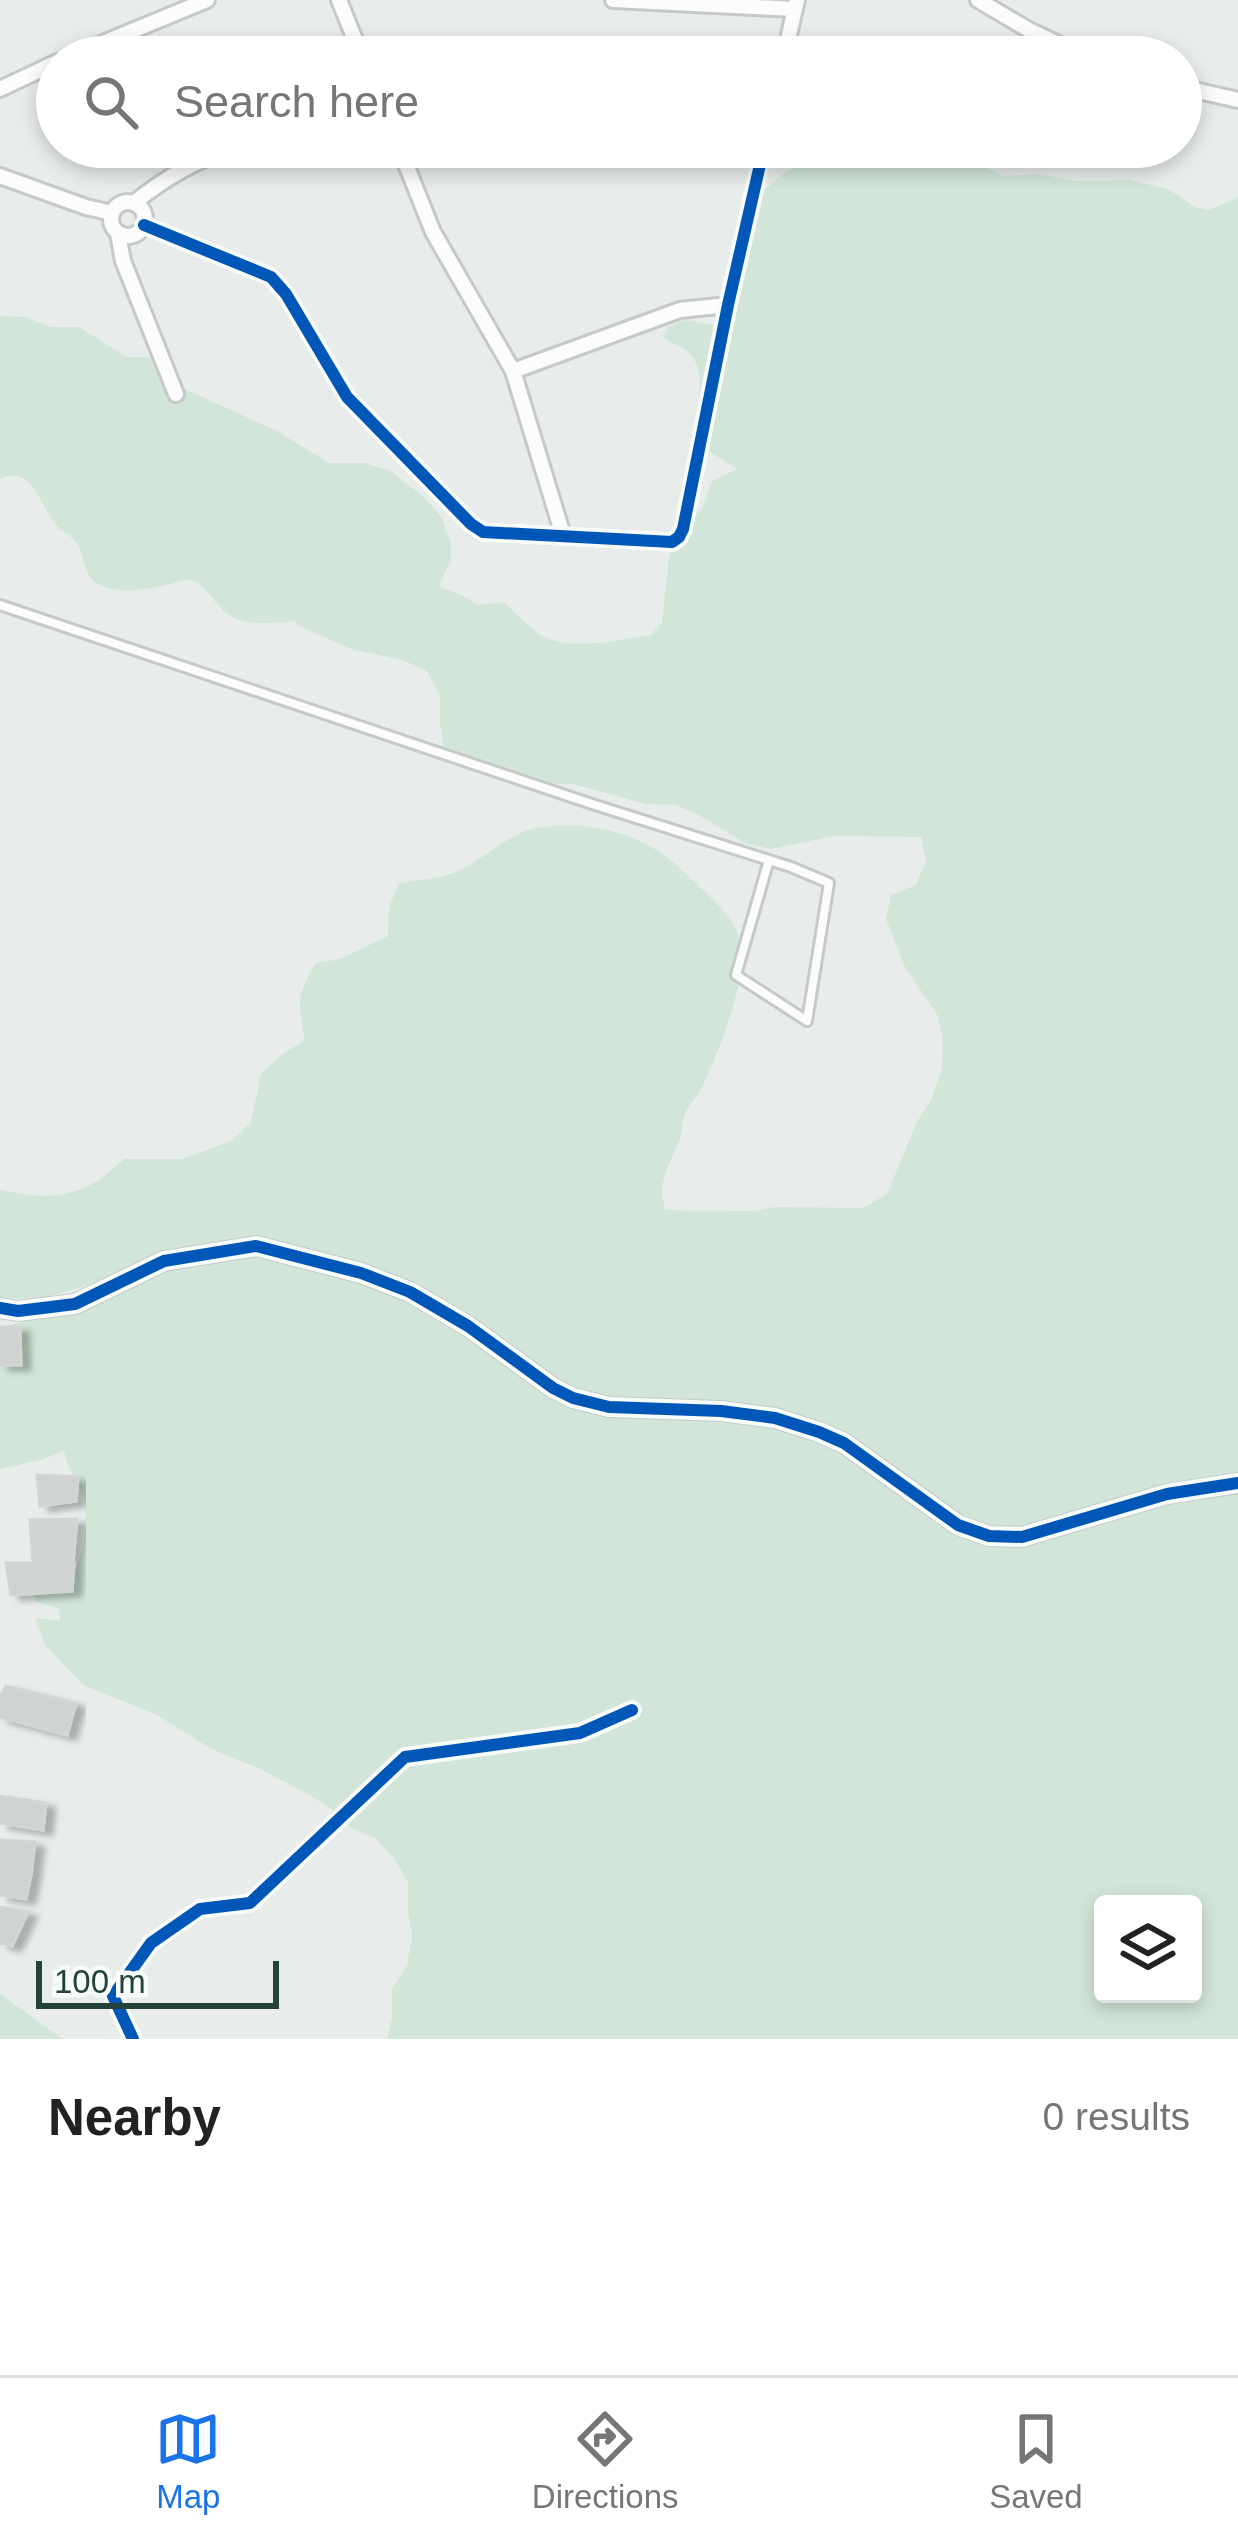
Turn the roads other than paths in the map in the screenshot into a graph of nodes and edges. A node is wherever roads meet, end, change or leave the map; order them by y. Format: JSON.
{"nodes":[{"id":1,"x":206,"y":0,"type":"edge"},
{"id":2,"x":339,"y":0,"type":"edge"},
{"id":3,"x":613,"y":0,"type":"edge"},
{"id":4,"x":978,"y":0,"type":"edge"},
{"id":5,"x":796,"y":5,"type":"edge"},
{"id":6,"x":119,"y":36,"type":"edge"},
{"id":7,"x":354,"y":36,"type":"edge"},
{"id":8,"x":789,"y":36,"type":"edge"},
{"id":9,"x":1042,"y":36,"type":"edge"},
{"id":10,"x":36,"y":72,"type":"edge"},
{"id":11,"x":0,"y":88,"type":"edge"},
{"id":12,"x":1202,"y":92,"type":"edge"},
{"id":13,"x":1238,"y":100,"type":"edge"},
{"id":14,"x":183,"y":168,"type":"edge"},
{"id":15,"x":408,"y":168,"type":"edge"},
{"id":16,"x":759,"y":168,"type":"edge"},
{"id":17,"x":0,"y":176,"type":"edge"},
{"id":18,"x":134,"y":203,"type":"junction"},
{"id":19,"x":112,"y":213,"type":"junction"},
{"id":20,"x":144,"y":225,"type":"junction"},
{"id":21,"x":118,"y":232,"type":"junction"},
{"id":22,"x":728,"y":305,"type":"junction"},
{"id":23,"x":513,"y":371,"type":"junction"},
{"id":24,"x":176,"y":394,"type":"dead end"},
{"id":25,"x":563,"y":535,"type":"junction"},
{"id":26,"x":0,"y":605,"type":"edge"},
{"id":27,"x":769,"y":860,"type":"junction"},
{"id":28,"x":0,"y":1308,"type":"edge"},
{"id":29,"x":1238,"y":1483,"type":"edge"},
{"id":30,"x":632,"y":1710,"type":"dead end"},
{"id":31,"x":134,"y":2039,"type":"edge"}],
"edges":[{"from":1,"to":6,"type":"street"},
{"from":2,"to":7,"type":"street"},
{"from":3,"to":5,"type":"street"},
{"from":4,"to":9,"type":"street"},
{"from":5,"to":8,"type":"street"},
{"from":10,"to":11,"type":"street"},
{"from":12,"to":13,"type":"street"},
{"from":14,"to":18,"type":"street"},
{"from":15,"to":23,"type":"street"},
{"from":16,"to":22,"type":"street"},
{"from":17,"to":19,"type":"street"},
{"from":18,"to":19,"type":"street"},
{"from":18,"to":20,"type":"street"},
{"from":19,"to":21,"type":"street"},
{"from":20,"to":21,"type":"street"},
{"from":20,"to":25,"type":"street"},
{"from":21,"to":24,"type":"street"},
{"from":22,"to":23,"type":"street"},
{"from":22,"to":25,"type":"street"},
{"from":23,"to":25,"type":"street"},
{"from":26,"to":27,"type":"lane"},
{"from":27,"to":27,"type":"lane"},
{"from":28,"to":29,"type":"street"},
{"from":30,"to":31,"type":"street"}]}
